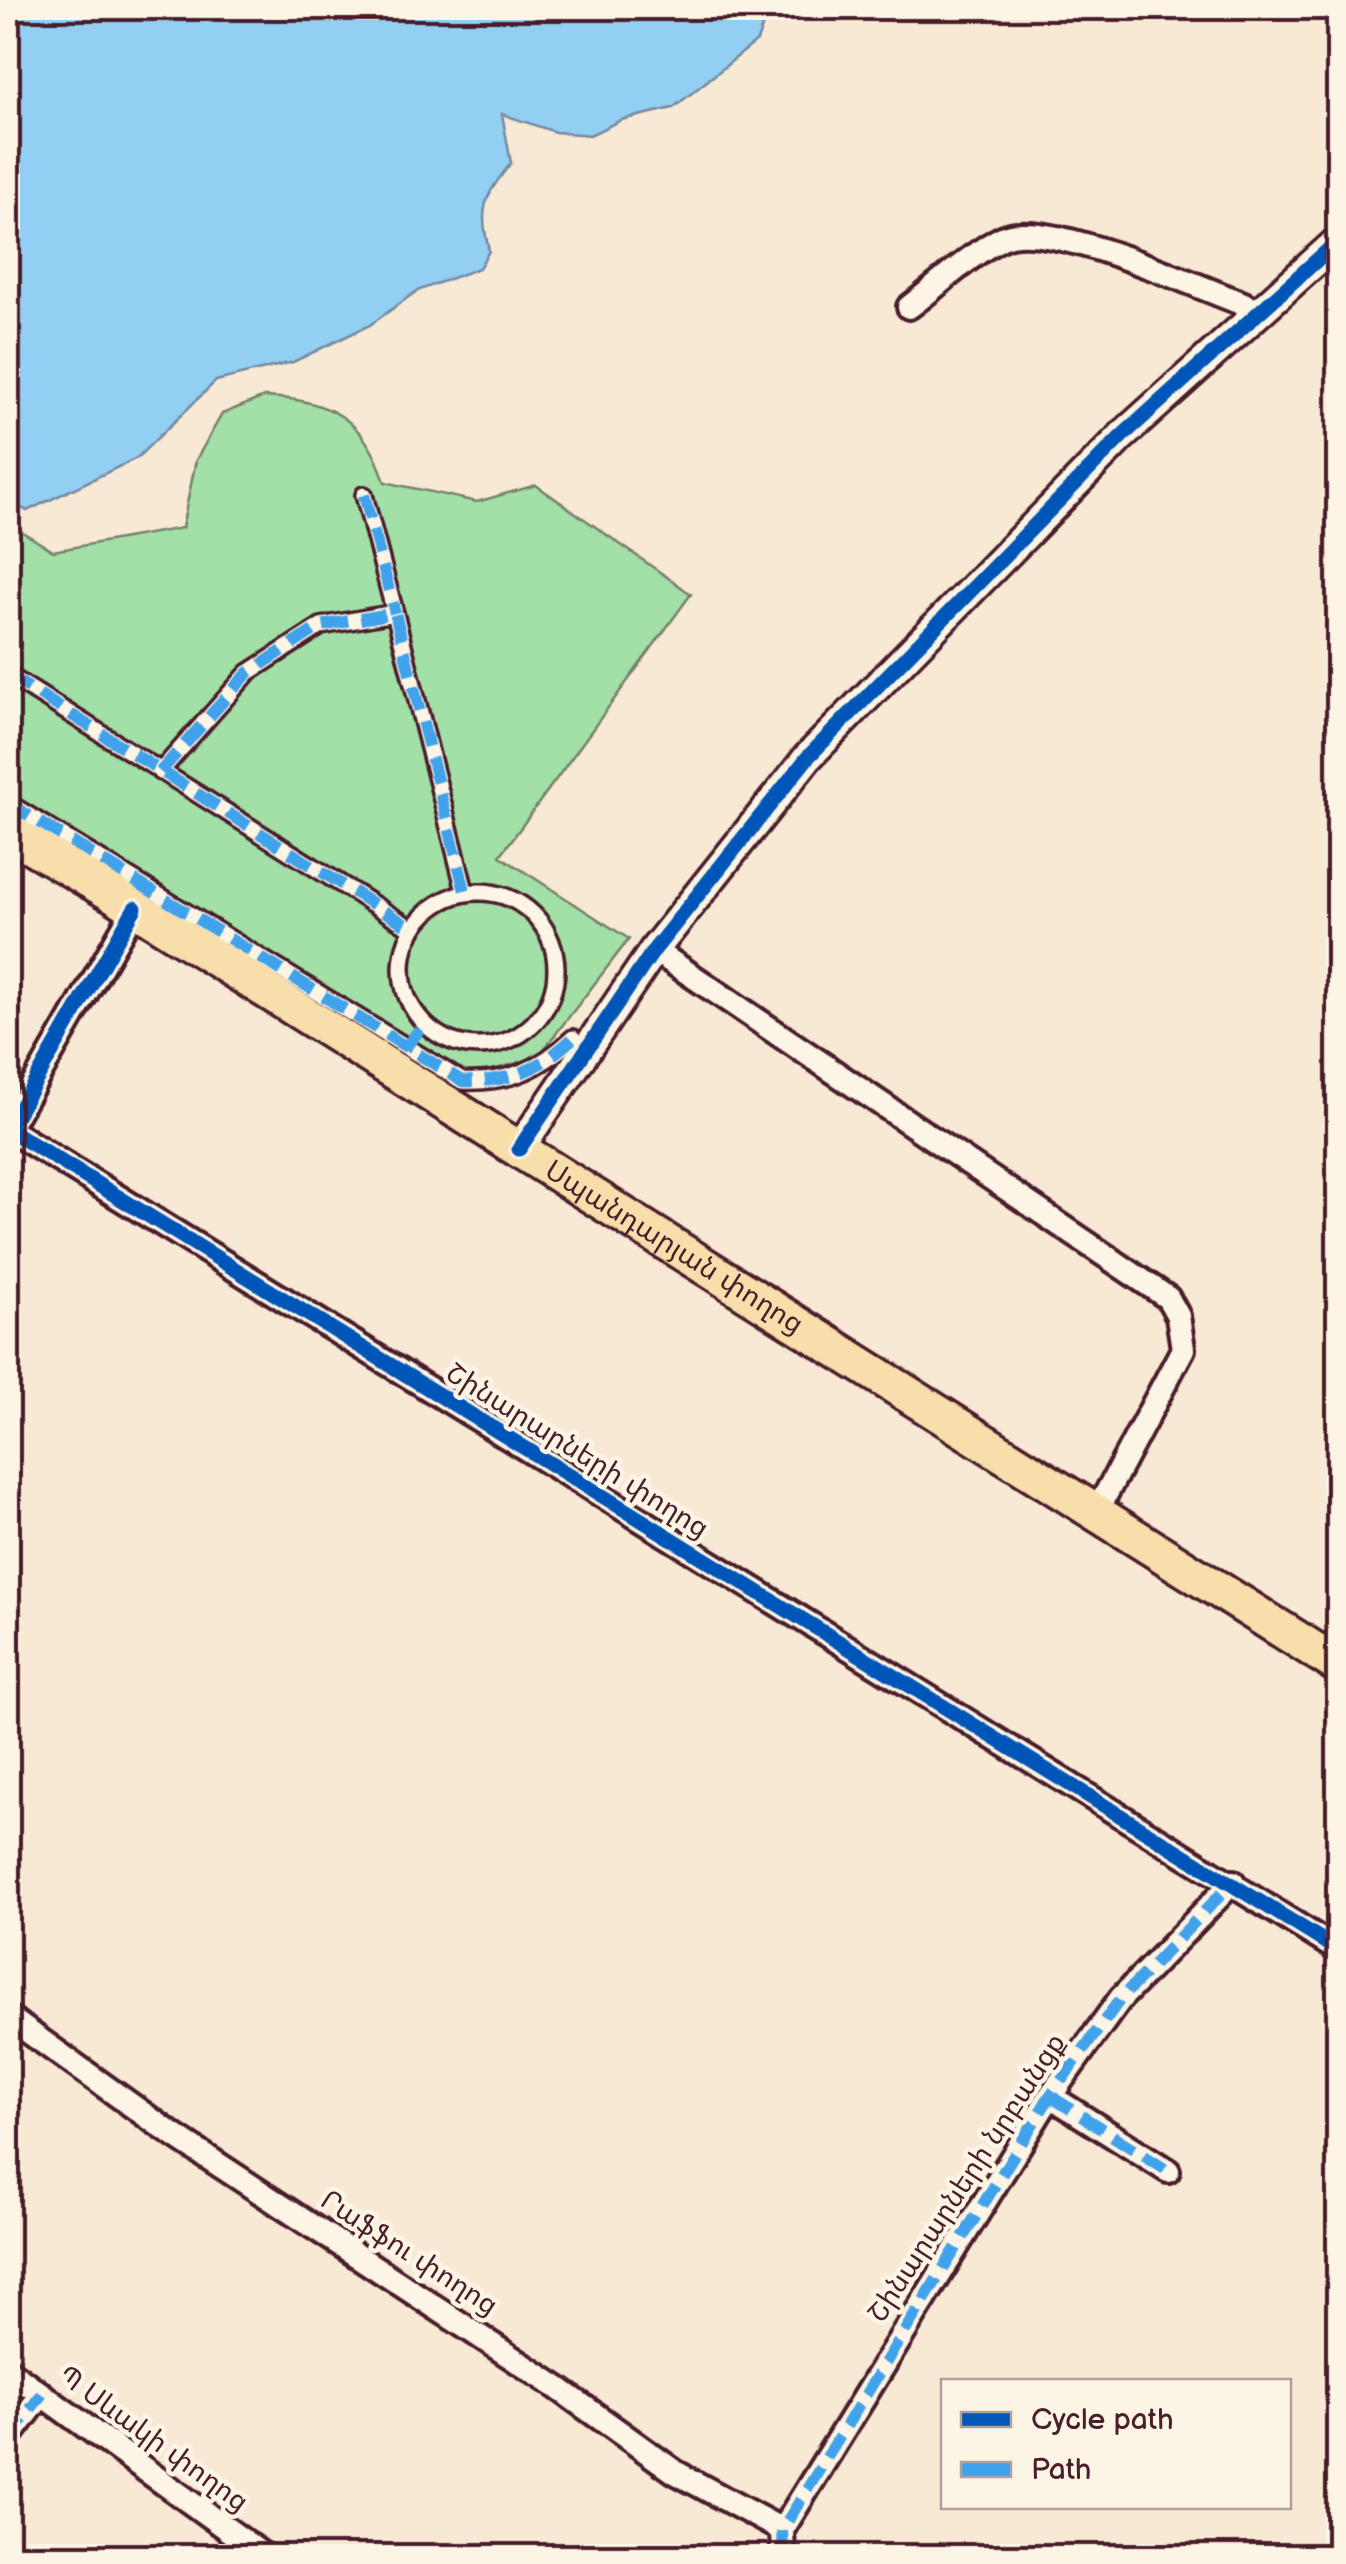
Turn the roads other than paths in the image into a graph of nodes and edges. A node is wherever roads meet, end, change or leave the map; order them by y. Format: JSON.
{"nodes":[{"id":1,"x":1338,"y":241,"type":"edge"},
{"id":2,"x":909,"y":307,"type":"dead end"},
{"id":3,"x":1256,"y":316,"type":"junction"},
{"id":4,"x":364,"y":496,"type":"dead end"},
{"id":5,"x":395,"y":613,"type":"junction"},
{"id":6,"x":8,"y":675,"type":"edge"},
{"id":7,"x":160,"y":772,"type":"junction"},
{"id":8,"x":8,"y":804,"type":"edge"},
{"id":9,"x":8,"y":832,"type":"edge"},
{"id":10,"x":465,"y":891,"type":"junction"},
{"id":11,"x":135,"y":908,"type":"junction"},
{"id":12,"x":411,"y":928,"type":"junction"},
{"id":13,"x":654,"y":950,"type":"junction"},
{"id":14,"x":424,"y":1024,"type":"junction"},
{"id":15,"x":573,"y":1038,"type":"dead end"},
{"id":16,"x":404,"y":1048,"type":"junction"},
{"id":17,"x":519,"y":1149,"type":"junction"},
{"id":18,"x":1097,"y":1512,"type":"junction"},
{"id":19,"x":1338,"y":1664,"type":"edge"},
{"id":20,"x":1233,"y":1882,"type":"junction"},
{"id":21,"x":1338,"y":1950,"type":"edge"},
{"id":22,"x":8,"y":2016,"type":"edge"},
{"id":23,"x":1050,"y":2096,"type":"junction"},
{"id":24,"x":1168,"y":2172,"type":"dead end"},
{"id":25,"x":8,"y":2370,"type":"edge"},
{"id":26,"x":42,"y":2394,"type":"junction"},
{"id":27,"x":8,"y":2439,"type":"edge"},
{"id":28,"x":782,"y":2530,"type":"junction"},
{"id":29,"x":251,"y":2553,"type":"edge"},
{"id":30,"x":783,"y":2556,"type":"edge"}],
"edges":[{"from":1,"to":3,"type":"street"},
{"from":2,"to":3,"type":"street"},
{"from":3,"to":13,"type":"street"},
{"from":4,"to":5,"type":"street"},
{"from":5,"to":7,"type":"street"},
{"from":5,"to":10,"type":"street"},
{"from":6,"to":7,"type":"street"},
{"from":7,"to":12,"type":"street"},
{"from":8,"to":16,"type":"street"},
{"from":9,"to":11,"type":"main road","name":"Սպանդարյան փողոց"},
{"from":10,"to":12,"type":"street"},
{"from":10,"to":14,"type":"street"},
{"from":11,"to":17,"type":"main road","name":"Սպանդարյան փողոց"},
{"from":11,"to":20,"type":"street","name":"Շինարարների փողոց"},
{"from":12,"to":14,"type":"street"},
{"from":13,"to":17,"type":"street"},
{"from":13,"to":18,"type":"street"},
{"from":14,"to":16,"type":"street"},
{"from":15,"to":16,"type":"street"},
{"from":17,"to":18,"type":"main road","name":"Սպանդարյան փողոց"},
{"from":18,"to":19,"type":"main road","name":"Սպանդարյան փողոց"},
{"from":20,"to":21,"type":"street","name":"Շինարարների փողոց"},
{"from":20,"to":23,"type":"street","name":"Շինարարների նրբանցք"},
{"from":22,"to":28,"type":"street","name":"Րաֆֆու փողոց"},
{"from":23,"to":24,"type":"street"},
{"from":23,"to":28,"type":"street","name":"Շինարարների նրբանցք"},
{"from":25,"to":26,"type":"street","name":"Պ Սևակի փողոց"},
{"from":26,"to":27,"type":"street"},
{"from":26,"to":29,"type":"street","name":"Պ Սևակի փողոց"},
{"from":28,"to":30,"type":"street"}]}
